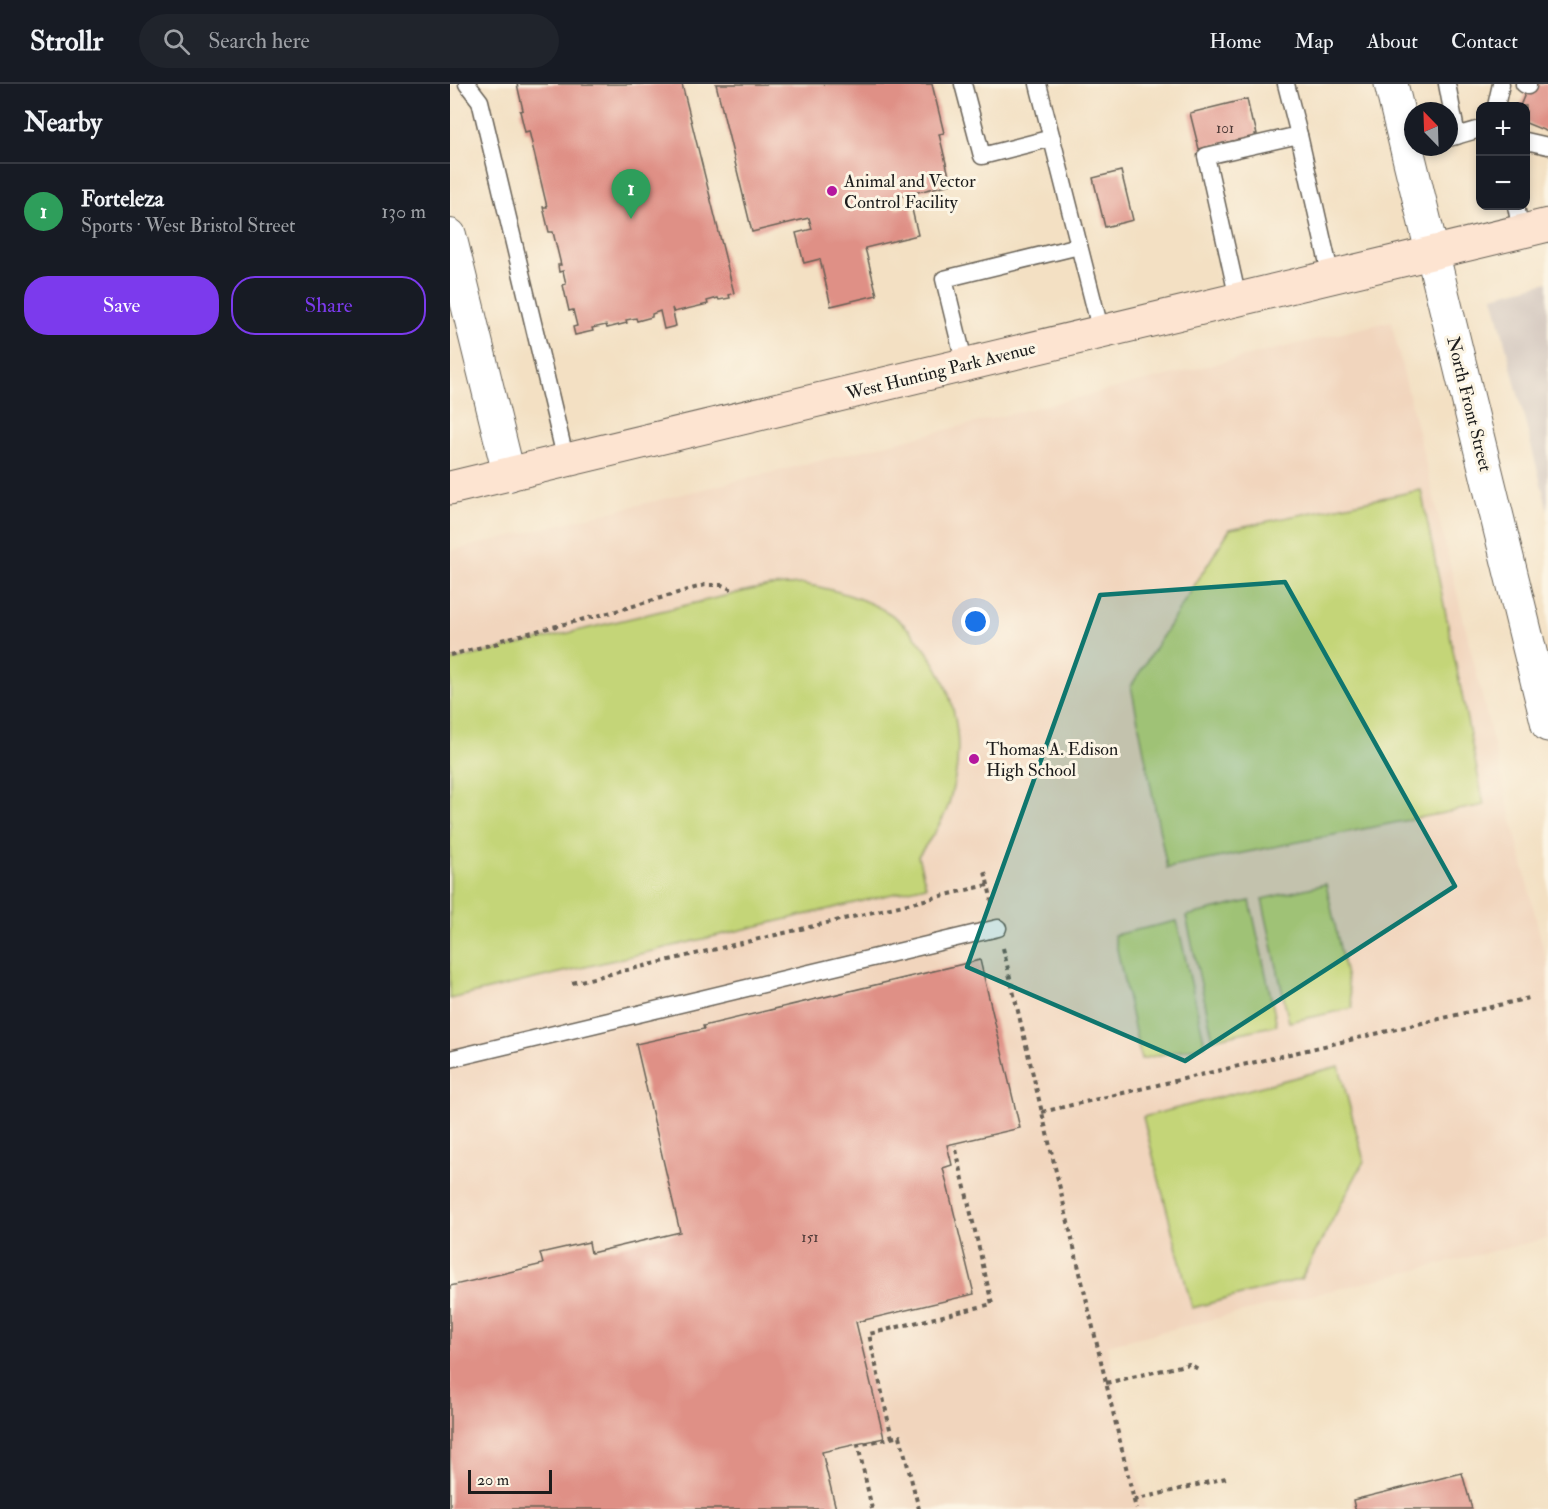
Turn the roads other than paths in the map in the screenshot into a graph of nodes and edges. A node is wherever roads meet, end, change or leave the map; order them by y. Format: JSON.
{"nodes":[{"id":1,"x":467,"y":84,"type":"edge"},
{"id":2,"x":963,"y":84,"type":"edge"},
{"id":3,"x":1038,"y":84,"type":"edge"},
{"id":4,"x":1286,"y":84,"type":"edge"},
{"id":5,"x":1390,"y":84,"type":"edge"},
{"id":6,"x":1447,"y":84,"type":"edge"},
{"id":7,"x":1501,"y":84,"type":"edge"},
{"id":8,"x":1449,"y":102,"type":"edge"},
{"id":9,"x":1497,"y":102,"type":"edge"},
{"id":10,"x":1404,"y":128,"type":"edge"},
{"id":11,"x":1476,"y":130,"type":"edge"},
{"id":12,"x":1299,"y":135,"type":"junction"},
{"id":13,"x":1458,"y":136,"type":"edge"},
{"id":14,"x":1052,"y":138,"type":"junction"},
{"id":15,"x":1530,"y":142,"type":"edge"},
{"id":16,"x":1548,"y":146,"type":"edge"},
{"id":17,"x":1412,"y":156,"type":"edge"},
{"id":18,"x":1528,"y":220,"type":"edge"},
{"id":19,"x":450,"y":235,"type":"edge"},
{"id":20,"x":1079,"y":246,"type":"junction"},
{"id":21,"x":1432,"y":252,"type":"junction"},
{"id":22,"x":1331,"y":277,"type":"junction"},
{"id":23,"x":1238,"y":299,"type":"junction"},
{"id":24,"x":1101,"y":332,"type":"junction"},
{"id":25,"x":965,"y":365,"type":"junction"},
{"id":26,"x":566,"y":461,"type":"junction"},
{"id":27,"x":509,"y":475,"type":"junction"},
{"id":28,"x":450,"y":488,"type":"edge"},
{"id":29,"x":1548,"y":725,"type":"edge"},
{"id":30,"x":998,"y":928,"type":"road end"},
{"id":31,"x":450,"y":1059,"type":"edge"}],
"edges":[{"from":1,"to":26,"type":"lane"},
{"from":2,"to":14,"type":"lane"},
{"from":3,"to":14,"type":"lane"},
{"from":4,"to":12,"type":"lane"},
{"from":5,"to":10,"type":"street","name":"North Front Street"},
{"from":6,"to":8,"type":"lane"},
{"from":7,"to":9,"type":"lane"},
{"from":11,"to":13,"type":"lane"},
{"from":12,"to":22,"type":"lane"},
{"from":12,"to":23,"type":"lane"},
{"from":14,"to":20,"type":"lane"},
{"from":15,"to":16,"type":"lane"},
{"from":17,"to":21,"type":"street","name":"North Front Street"},
{"from":18,"to":21,"type":"main road","name":"West Hunting Park Avenue"},
{"from":19,"to":27,"type":"street"},
{"from":20,"to":24,"type":"lane"},
{"from":20,"to":25,"type":"lane"},
{"from":21,"to":22,"type":"main road","name":"West Hunting Park Avenue"},
{"from":21,"to":29,"type":"street","name":"North Front Street"},
{"from":22,"to":23,"type":"main road","name":"West Hunting Park Avenue"},
{"from":23,"to":24,"type":"main road","name":"West Hunting Park Avenue"},
{"from":24,"to":25,"type":"main road","name":"West Hunting Park Avenue"},
{"from":25,"to":26,"type":"main road","name":"West Hunting Park Avenue"},
{"from":26,"to":27,"type":"main road","name":"West Hunting Park Avenue"},
{"from":27,"to":28,"type":"main road","name":"West Hunting Park Avenue"},
{"from":30,"to":31,"type":"lane"}]}
